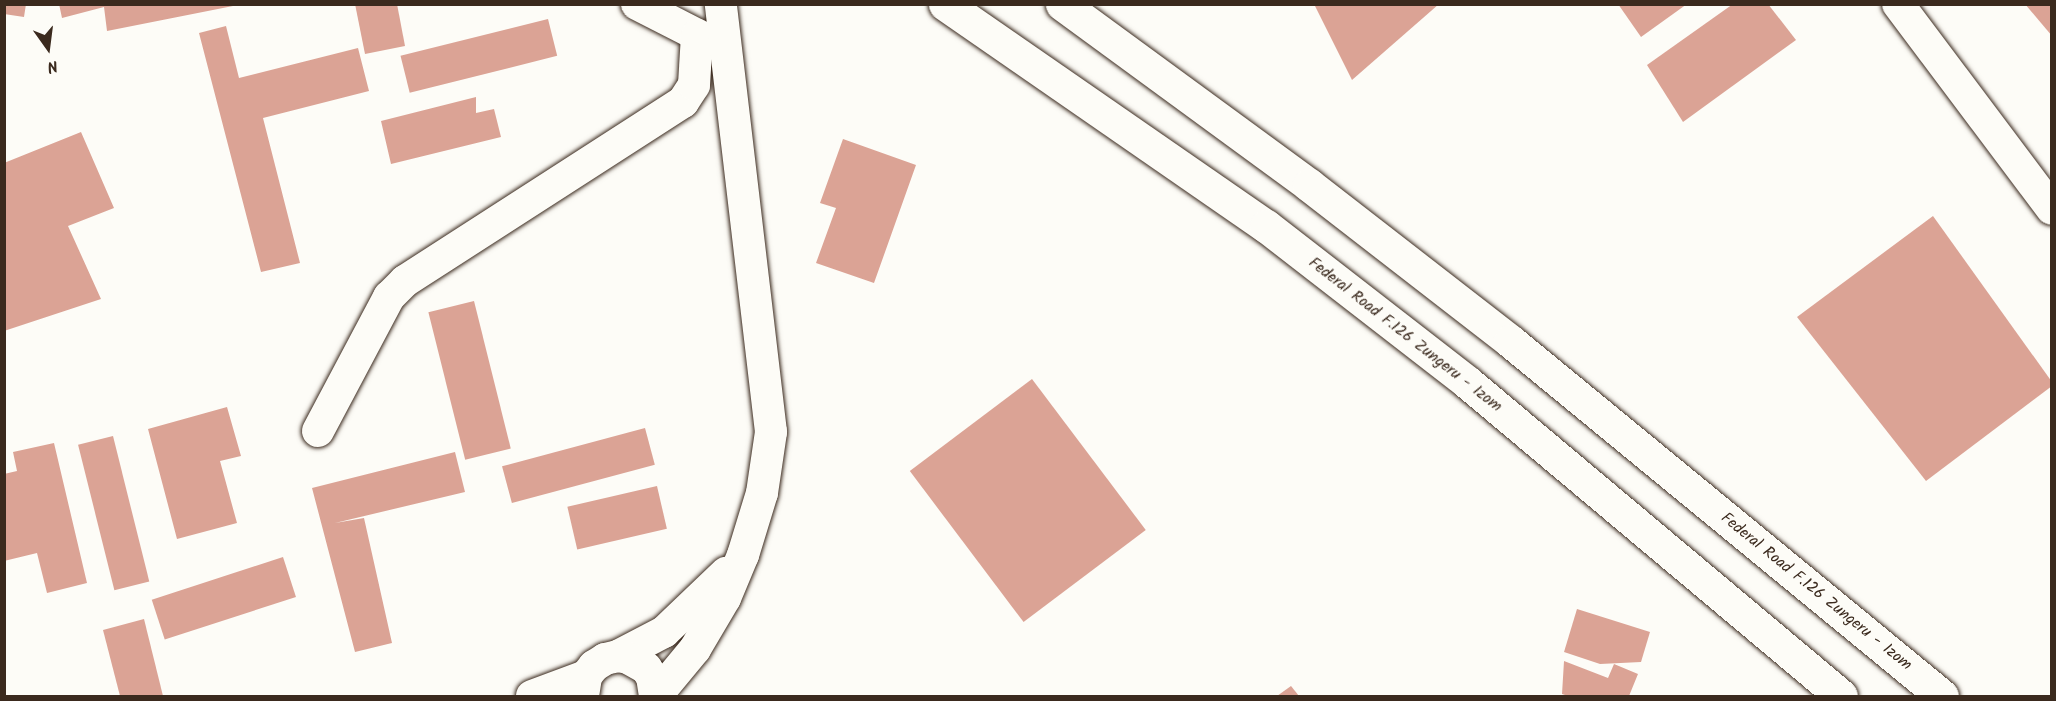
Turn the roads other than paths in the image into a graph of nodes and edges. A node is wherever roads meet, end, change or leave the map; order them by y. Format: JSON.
{"nodes":[{"id":1,"x":636,"y":4,"type":"edge"},
{"id":2,"x":722,"y":4,"type":"edge"},
{"id":3,"x":945,"y":4,"type":"edge"},
{"id":4,"x":1062,"y":4,"type":"edge"},
{"id":5,"x":1898,"y":4,"type":"edge"},
{"id":6,"x":698,"y":35,"type":"junction"},
{"id":7,"x":727,"y":50,"type":"junction"},
{"id":8,"x":2052,"y":208,"type":"edge"},
{"id":9,"x":318,"y":432,"type":"dead end"},
{"id":10,"x":743,"y":555,"type":"junction"},
{"id":11,"x":618,"y":656,"type":"junction"},
{"id":12,"x":584,"y":686,"type":"edge"},
{"id":13,"x":532,"y":696,"type":"edge"},
{"id":14,"x":655,"y":696,"type":"edge"},
{"id":15,"x":1841,"y":696,"type":"edge"},
{"id":16,"x":1942,"y":696,"type":"edge"}],
"edges":[{"from":1,"to":6,"type":"street"},
{"from":2,"to":7,"type":"street"},
{"from":3,"to":15,"type":"main road","name":"Federal Road F.126 Zungeru - Izom"},
{"from":4,"to":16,"type":"main road","name":"Federal Road F.126 Zungeru - Izom"},
{"from":5,"to":8,"type":"street"},
{"from":6,"to":7,"type":"street"},
{"from":6,"to":9,"type":"street"},
{"from":7,"to":10,"type":"street"},
{"from":10,"to":11,"type":"street"},
{"from":10,"to":14,"type":"street"},
{"from":11,"to":12,"type":"street"},
{"from":11,"to":14,"type":"street"},
{"from":12,"to":13,"type":"street"}]}
